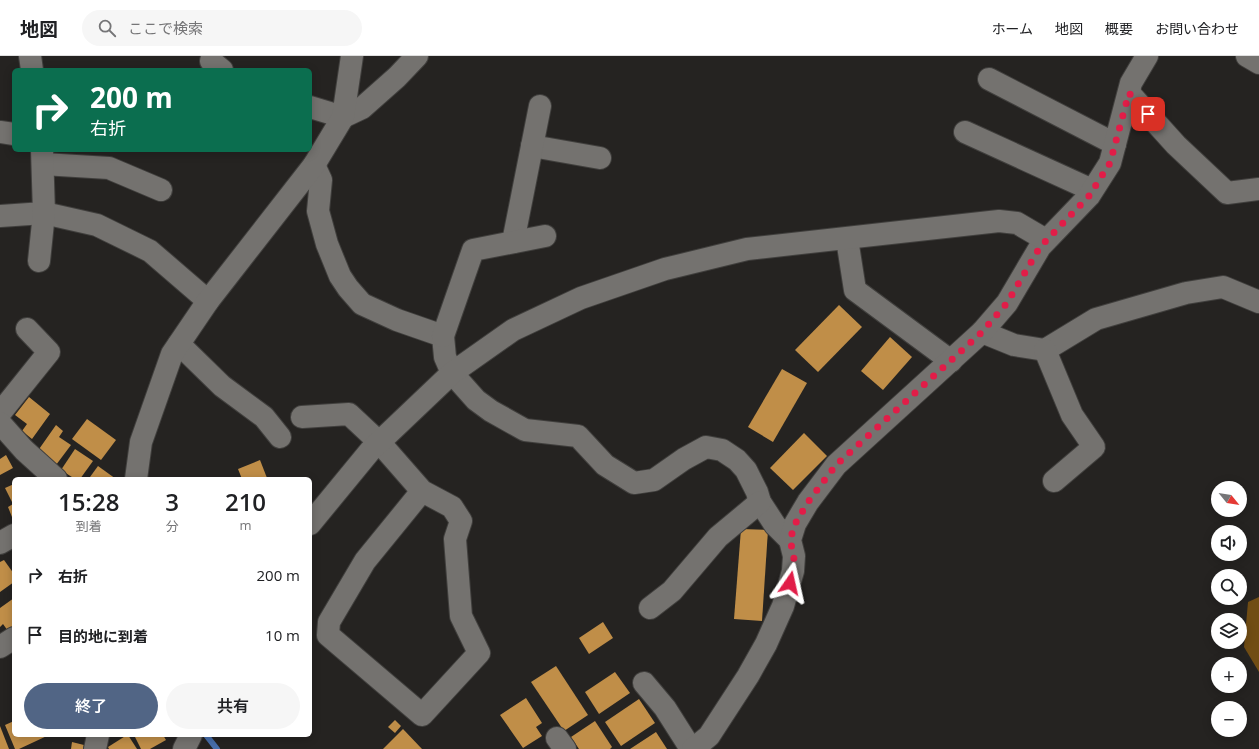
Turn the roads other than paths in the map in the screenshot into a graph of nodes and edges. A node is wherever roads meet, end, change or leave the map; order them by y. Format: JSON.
{"nodes":[{"id":1,"x":30,"y":56,"type":"edge"},
{"id":2,"x":352,"y":56,"type":"edge"},
{"id":3,"x":417,"y":56,"type":"edge"},
{"id":4,"x":1147,"y":56,"type":"edge"},
{"id":5,"x":1247,"y":56,"type":"edge"},
{"id":6,"x":1259,"y":63,"type":"edge"},
{"id":7,"x":32,"y":68,"type":"edge"},
{"id":8,"x":989,"y":79,"type":"dead end"},
{"id":9,"x":1129,"y":93,"type":"junction"},
{"id":10,"x":540,"y":106,"type":"dead end"},
{"id":11,"x":312,"y":108,"type":"edge"},
{"id":12,"x":343,"y":117,"type":"junction"},
{"id":13,"x":0,"y":132,"type":"edge"},
{"id":14,"x":965,"y":132,"type":"dead end"},
{"id":15,"x":12,"y":134,"type":"edge"},
{"id":16,"x":1115,"y":144,"type":"junction"},
{"id":17,"x":532,"y":146,"type":"junction"},
{"id":18,"x":43,"y":157,"type":"edge"},
{"id":19,"x":600,"y":158,"type":"dead end"},
{"id":20,"x":314,"y":165,"type":"junction"},
{"id":21,"x":1259,"y":189,"type":"edge"},
{"id":22,"x":161,"y":190,"type":"dead end"},
{"id":23,"x":1092,"y":190,"type":"junction"},
{"id":24,"x":44,"y":213,"type":"junction"},
{"id":25,"x":0,"y":216,"type":"edge"},
{"id":26,"x":546,"y":236,"type":"dead end"},
{"id":27,"x":847,"y":239,"type":"junction"},
{"id":28,"x":1046,"y":240,"type":"junction"},
{"id":29,"x":513,"y":242,"type":"junction"},
{"id":30,"x":39,"y":261,"type":"dead end"},
{"id":31,"x":208,"y":301,"type":"junction"},
{"id":32,"x":1259,"y":302,"type":"edge"},
{"id":33,"x":27,"y":329,"type":"dead end"},
{"id":34,"x":982,"y":332,"type":"junction"},
{"id":35,"x":444,"y":336,"type":"junction"},
{"id":36,"x":179,"y":344,"type":"junction"},
{"id":37,"x":1045,"y":350,"type":"junction"},
{"id":38,"x":951,"y":361,"type":"junction"},
{"id":39,"x":452,"y":373,"type":"junction"},
{"id":40,"x":0,"y":414,"type":"edge"},
{"id":41,"x":302,"y":416,"type":"dead end"},
{"id":42,"x":0,"y":423,"type":"edge"},
{"id":43,"x":280,"y":437,"type":"dead end"},
{"id":44,"x":380,"y":443,"type":"junction"},
{"id":45,"x":54,"y":477,"type":"edge"},
{"id":46,"x":136,"y":477,"type":"edge"},
{"id":47,"x":1054,"y":481,"type":"dead end"},
{"id":48,"x":422,"y":491,"type":"junction"},
{"id":49,"x":760,"y":502,"type":"junction"},
{"id":50,"x":312,"y":522,"type":"edge"},
{"id":51,"x":12,"y":536,"type":"edge"},
{"id":52,"x":790,"y":540,"type":"junction"},
{"id":53,"x":0,"y":543,"type":"edge"},
{"id":54,"x":650,"y":608,"type":"dead end"},
{"id":55,"x":12,"y":639,"type":"edge"},
{"id":56,"x":0,"y":647,"type":"edge"},
{"id":57,"x":644,"y":683,"type":"dead end"},
{"id":58,"x":98,"y":737,"type":"edge"},
{"id":59,"x":95,"y":749,"type":"edge"},
{"id":60,"x":692,"y":749,"type":"edge"}],
"edges":[{"from":1,"to":7,"type":"street"},
{"from":2,"to":12,"type":"street"},
{"from":3,"to":12,"type":"street"},
{"from":4,"to":9,"type":"street"},
{"from":5,"to":6,"type":"street"},
{"from":8,"to":16,"type":"street"},
{"from":9,"to":16,"type":"street"},
{"from":9,"to":21,"type":"street"},
{"from":10,"to":17,"type":"street"},
{"from":11,"to":12,"type":"street"},
{"from":12,"to":20,"type":"street"},
{"from":13,"to":15,"type":"street"},
{"from":14,"to":23,"type":"street"},
{"from":16,"to":23,"type":"street"},
{"from":17,"to":19,"type":"street"},
{"from":17,"to":29,"type":"street"},
{"from":18,"to":22,"type":"street"},
{"from":18,"to":24,"type":"street"},
{"from":20,"to":31,"type":"street"},
{"from":20,"to":35,"type":"street"},
{"from":23,"to":28,"type":"street"},
{"from":24,"to":25,"type":"street"},
{"from":24,"to":30,"type":"street"},
{"from":24,"to":31,"type":"street"},
{"from":26,"to":29,"type":"street"},
{"from":27,"to":28,"type":"street"},
{"from":27,"to":38,"type":"street"},
{"from":27,"to":39,"type":"street"},
{"from":28,"to":34,"type":"street"},
{"from":29,"to":35,"type":"street"},
{"from":31,"to":36,"type":"street"},
{"from":32,"to":37,"type":"street"},
{"from":33,"to":40,"type":"street"},
{"from":34,"to":37,"type":"street"},
{"from":34,"to":38,"type":"street"},
{"from":35,"to":39,"type":"street"},
{"from":36,"to":43,"type":"street"},
{"from":36,"to":46,"type":"street"},
{"from":37,"to":47,"type":"street"},
{"from":38,"to":52,"type":"street"},
{"from":39,"to":44,"type":"street"},
{"from":39,"to":49,"type":"street"},
{"from":41,"to":44,"type":"street"},
{"from":42,"to":45,"type":"street"},
{"from":44,"to":48,"type":"street"},
{"from":44,"to":50,"type":"street"},
{"from":48,"to":48,"type":"street"},
{"from":49,"to":52,"type":"street"},
{"from":49,"to":54,"type":"street"},
{"from":51,"to":53,"type":"street"},
{"from":52,"to":60,"type":"street"},
{"from":55,"to":56,"type":"street"},
{"from":57,"to":60,"type":"street"},
{"from":58,"to":59,"type":"street"}]}
